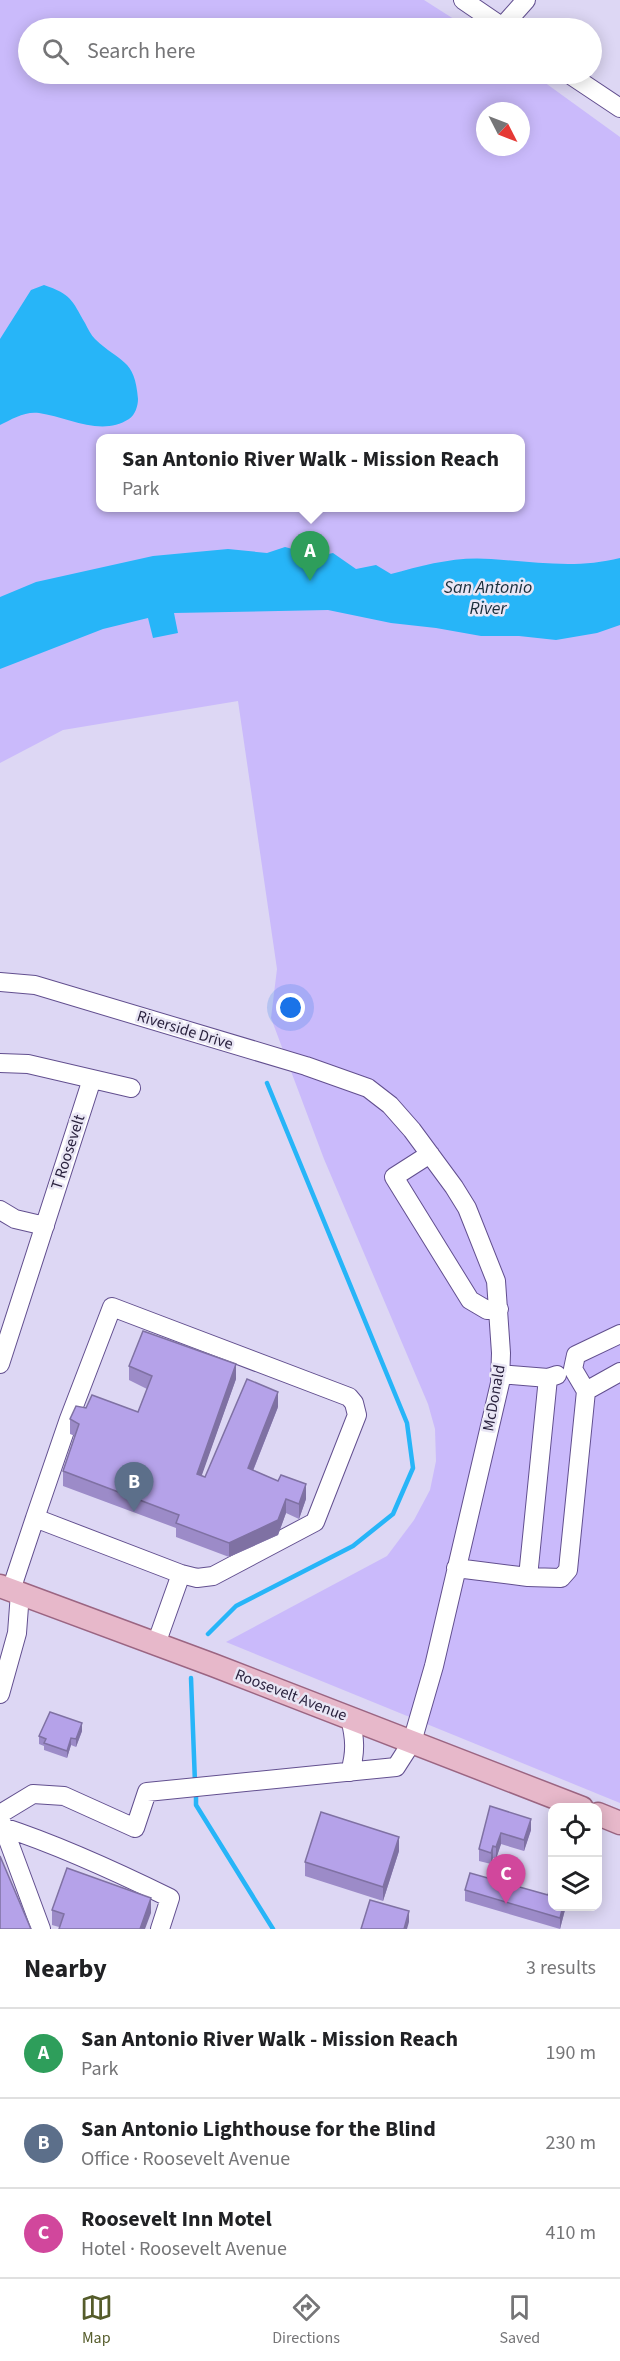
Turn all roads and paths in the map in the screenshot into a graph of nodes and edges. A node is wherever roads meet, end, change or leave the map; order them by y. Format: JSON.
{"nodes":[{"id":1,"x":463,"y":0,"type":"edge"},
{"id":2,"x":526,"y":0,"type":"edge"},
{"id":3,"x":489,"y":18,"type":"edge"},
{"id":4,"x":511,"y":18,"type":"edge"},
{"id":5,"x":584,"y":84,"type":"edge"},
{"id":6,"x":620,"y":108,"type":"edge"},
{"id":7,"x":0,"y":982,"type":"edge"},
{"id":8,"x":0,"y":1063,"type":"edge"},
{"id":9,"x":92,"y":1078,"type":"junction"},
{"id":10,"x":131,"y":1088,"type":"dead end"},
{"id":11,"x":368,"y":1088,"type":"joint"},
{"id":12,"x":430,"y":1154,"type":"junction"},
{"id":13,"x":0,"y":1210,"type":"edge"},
{"id":14,"x":45,"y":1226,"type":"junction"},
{"id":15,"x":499,"y":1309,"type":"junction"},
{"id":16,"x":620,"y":1334,"type":"edge"},
{"id":17,"x":0,"y":1364,"type":"edge"},
{"id":18,"x":573,"y":1369,"type":"junction"},
{"id":19,"x":620,"y":1372,"type":"edge"},
{"id":20,"x":500,"y":1374,"type":"junction"},
{"id":21,"x":548,"y":1378,"type":"junction"},
{"id":22,"x":586,"y":1391,"type":"junction"},
{"id":23,"x":35,"y":1518,"type":"junction"},
{"id":24,"x":456,"y":1568,"type":"junction"},
{"id":25,"x":182,"y":1574,"type":"junction"},
{"id":26,"x":528,"y":1577,"type":"junction"},
{"id":27,"x":10,"y":1590,"type":"edge"},
{"id":28,"x":156,"y":1644,"type":"junction"},
{"id":29,"x":0,"y":1694,"type":"edge"},
{"id":30,"x":350,"y":1718,"type":"junction"},
{"id":31,"x":412,"y":1742,"type":"junction"},
{"id":32,"x":350,"y":1773,"type":"junction"},
{"id":33,"x":569,"y":1803,"type":"edge"},
{"id":34,"x":602,"y":1816,"type":"edge"},
{"id":35,"x":1,"y":1818,"type":"edge"},
{"id":36,"x":620,"y":1823,"type":"edge"},
{"id":37,"x":41,"y":1929,"type":"edge"},
{"id":38,"x":160,"y":1929,"type":"edge"}],
"edges":[{"from":1,"to":3,"type":"street"},
{"from":2,"to":4,"type":"street"},
{"from":5,"to":6,"type":"street"},
{"from":7,"to":11,"type":"street","name":"Riverside Drive"},
{"from":8,"to":9,"type":"street"},
{"from":9,"to":10,"type":"street"},
{"from":9,"to":14,"type":"street","name":"T Roosevelt"},
{"from":11,"to":12,"type":"street","name":"McDonald"},
{"from":12,"to":15,"type":"street","name":"McDonald"},
{"from":12,"to":15,"type":"street"},
{"from":13,"to":14,"type":"street"},
{"from":14,"to":17,"type":"street","name":"T Roosevelt"},
{"from":15,"to":20,"type":"street","name":"McDonald"},
{"from":16,"to":18,"type":"street"},
{"from":18,"to":21,"type":"street"},
{"from":18,"to":22,"type":"street"},
{"from":19,"to":22,"type":"street"},
{"from":20,"to":21,"type":"street"},
{"from":20,"to":24,"type":"street","name":"McDonald"},
{"from":21,"to":26,"type":"street"},
{"from":22,"to":26,"type":"street"},
{"from":23,"to":25,"type":"street"},
{"from":23,"to":25,"type":"street"},
{"from":23,"to":27,"type":"street"},
{"from":24,"to":26,"type":"street"},
{"from":24,"to":31,"type":"street","name":"McDonald"},
{"from":25,"to":28,"type":"street"},
{"from":27,"to":28,"type":"main road","name":"Roosevelt Avenue"},
{"from":27,"to":29,"type":"street"},
{"from":28,"to":30,"type":"main road","name":"Roosevelt Avenue"},
{"from":30,"to":31,"type":"main road","name":"Roosevelt Avenue"},
{"from":30,"to":32,"type":"street"},
{"from":31,"to":32,"type":"street","name":"McDonald"},
{"from":31,"to":33,"type":"main road","name":"Roosevelt Avenue"},
{"from":32,"to":35,"type":"street","name":"McDonald"},
{"from":34,"to":36,"type":"main road"},
{"from":35,"to":37,"type":"street"},
{"from":35,"to":38,"type":"street"}]}
